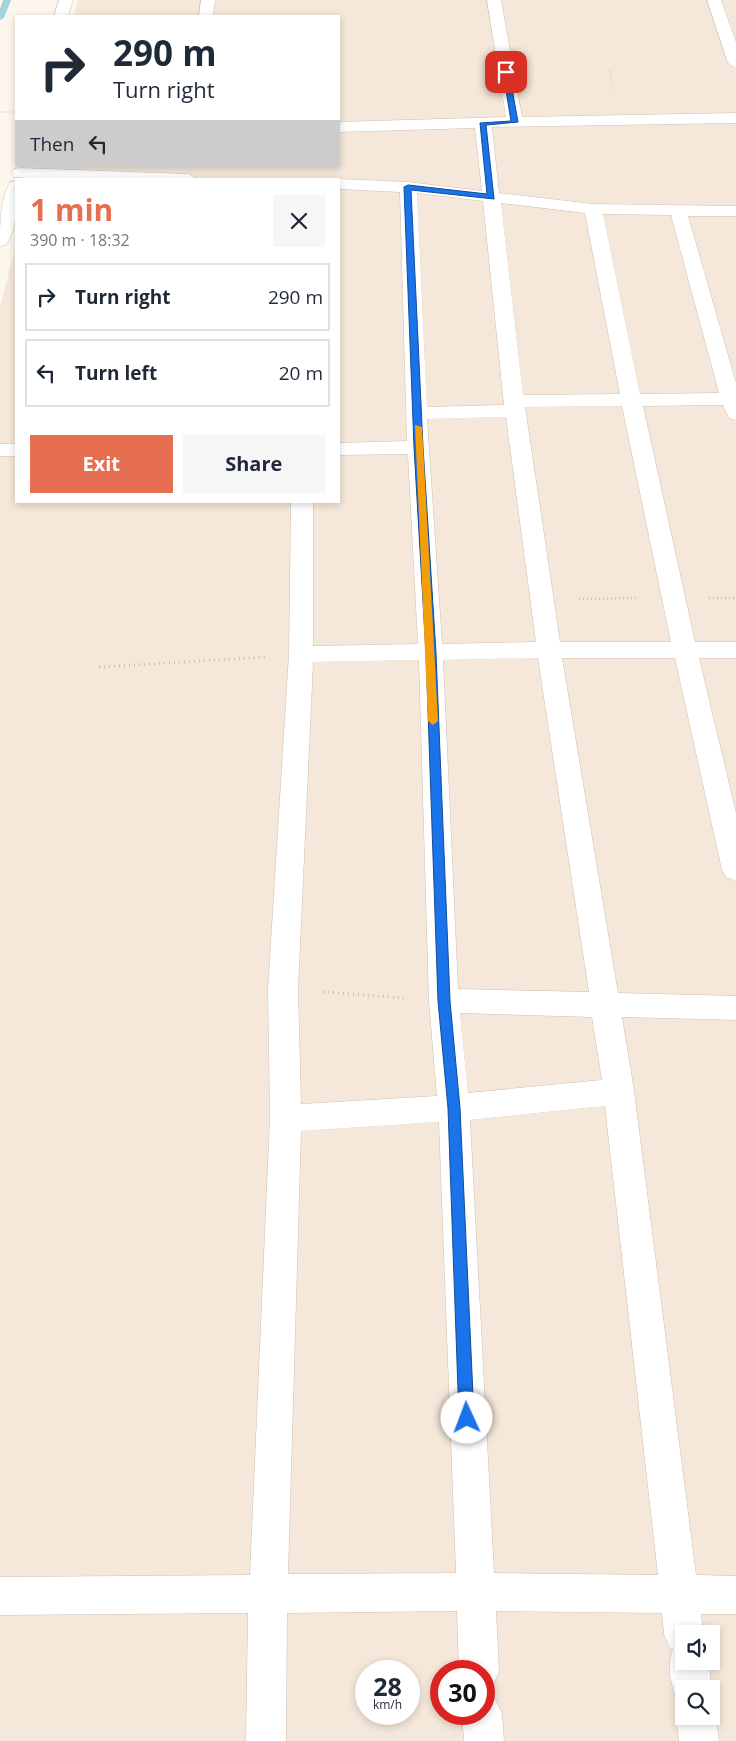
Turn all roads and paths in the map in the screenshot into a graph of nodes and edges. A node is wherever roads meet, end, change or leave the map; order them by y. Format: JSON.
{"nodes":[{"id":1,"x":66,"y":0,"type":"edge"},
{"id":2,"x":208,"y":0,"type":"edge"},
{"id":3,"x":494,"y":0,"type":"edge"},
{"id":4,"x":714,"y":0,"type":"edge"},
{"id":5,"x":61,"y":15,"type":"edge"},
{"id":6,"x":206,"y":15,"type":"edge"},
{"id":7,"x":736,"y":63,"type":"edge"},
{"id":8,"x":0,"y":112,"type":"edge"},
{"id":9,"x":15,"y":112,"type":"edge"},
{"id":10,"x":736,"y":118,"type":"edge"},
{"id":11,"x":515,"y":122,"type":"junction"},
{"id":12,"x":483,"y":123,"type":"junction"},
{"id":13,"x":340,"y":127,"type":"edge"},
{"id":14,"x":19,"y":176,"type":"edge"},
{"id":15,"x":132,"y":178,"type":"edge"},
{"id":16,"x":340,"y":184,"type":"edge"},
{"id":17,"x":408,"y":187,"type":"junction"},
{"id":18,"x":15,"y":190,"type":"edge"},
{"id":19,"x":491,"y":197,"type":"junction"},
{"id":20,"x":593,"y":208,"type":"junction"},
{"id":21,"x":678,"y":210,"type":"junction"},
{"id":22,"x":736,"y":211,"type":"edge"},
{"id":23,"x":0,"y":241,"type":"edge"},
{"id":24,"x":727,"y":356,"type":"edge"},
{"id":25,"x":629,"y":401,"type":"junction"},
{"id":26,"x":515,"y":406,"type":"junction"},
{"id":27,"x":734,"y":407,"type":"edge"},
{"id":28,"x":418,"y":413,"type":"junction"},
{"id":29,"x":418,"y":447,"type":"junction"},
{"id":30,"x":340,"y":449,"type":"edge"},
{"id":31,"x":0,"y":450,"type":"edge"},
{"id":32,"x":15,"y":450,"type":"edge"},
{"id":33,"x":302,"y":503,"type":"edge"},
{"id":34,"x":684,"y":648,"type":"junction"},
{"id":35,"x":549,"y":650,"type":"junction"},
{"id":36,"x":736,"y":650,"type":"edge"},
{"id":37,"x":431,"y":653,"type":"junction"},
{"id":38,"x":301,"y":654,"type":"junction"},
{"id":39,"x":99,"y":667,"type":"dead end"},
{"id":40,"x":736,"y":870,"type":"edge"},
{"id":41,"x":283,"y":990,"type":"junction"},
{"id":42,"x":444,"y":1001,"type":"junction"},
{"id":43,"x":604,"y":1004,"type":"junction"},
{"id":44,"x":736,"y":1008,"type":"edge"},
{"id":45,"x":619,"y":1091,"type":"junction"},
{"id":46,"x":454,"y":1108,"type":"junction"},
{"id":47,"x":286,"y":1118,"type":"junction"},
{"id":48,"x":474,"y":1592,"type":"junction"},
{"id":49,"x":268,"y":1594,"type":"junction"},
{"id":50,"x":679,"y":1595,"type":"junction"},
{"id":51,"x":736,"y":1595,"type":"edge"},
{"id":52,"x":0,"y":1596,"type":"edge"},
{"id":53,"x":683,"y":1625,"type":"edge"},
{"id":54,"x":478,"y":1660,"type":"edge"},
{"id":55,"x":483,"y":1725,"type":"edge"},
{"id":56,"x":697,"y":1725,"type":"edge"},
{"id":57,"x":266,"y":1741,"type":"edge"},
{"id":58,"x":484,"y":1741,"type":"edge"},
{"id":59,"x":699,"y":1741,"type":"edge"}],
"edges":[{"from":1,"to":5,"type":"street"},
{"from":2,"to":6,"type":"street"},
{"from":3,"to":11,"type":"street"},
{"from":4,"to":7,"type":"street"},
{"from":8,"to":9,"type":"path"},
{"from":10,"to":11,"type":"street"},
{"from":11,"to":12,"type":"street"},
{"from":12,"to":13,"type":"street"},
{"from":12,"to":19,"type":"street"},
{"from":14,"to":15,"type":"street"},
{"from":16,"to":17,"type":"street"},
{"from":17,"to":19,"type":"street"},
{"from":17,"to":28,"type":"street"},
{"from":18,"to":23,"type":"street"},
{"from":19,"to":20,"type":"street"},
{"from":19,"to":26,"type":"street"},
{"from":20,"to":21,"type":"street"},
{"from":20,"to":25,"type":"street"},
{"from":21,"to":22,"type":"street"},
{"from":21,"to":24,"type":"street"},
{"from":24,"to":27,"type":"street"},
{"from":25,"to":26,"type":"street"},
{"from":25,"to":27,"type":"street"},
{"from":25,"to":34,"type":"street"},
{"from":26,"to":28,"type":"street"},
{"from":26,"to":35,"type":"street"},
{"from":28,"to":29,"type":"street"},
{"from":29,"to":30,"type":"street"},
{"from":29,"to":37,"type":"street"},
{"from":31,"to":32,"type":"street"},
{"from":33,"to":38,"type":"street"},
{"from":34,"to":35,"type":"street"},
{"from":34,"to":36,"type":"street"},
{"from":34,"to":40,"type":"street"},
{"from":35,"to":37,"type":"street"},
{"from":35,"to":43,"type":"street"},
{"from":37,"to":38,"type":"street"},
{"from":37,"to":42,"type":"street"},
{"from":38,"to":39,"type":"path"},
{"from":38,"to":41,"type":"street"},
{"from":41,"to":42,"type":"path"},
{"from":41,"to":47,"type":"street"},
{"from":42,"to":43,"type":"street"},
{"from":42,"to":46,"type":"street"},
{"from":43,"to":44,"type":"street"},
{"from":43,"to":45,"type":"street"},
{"from":45,"to":46,"type":"street"},
{"from":45,"to":50,"type":"street"},
{"from":46,"to":47,"type":"street"},
{"from":46,"to":48,"type":"street"},
{"from":47,"to":49,"type":"street"},
{"from":48,"to":49,"type":"street"},
{"from":48,"to":50,"type":"street"},
{"from":48,"to":54,"type":"street"},
{"from":49,"to":52,"type":"street"},
{"from":49,"to":57,"type":"street"},
{"from":50,"to":51,"type":"street"},
{"from":50,"to":53,"type":"street"},
{"from":55,"to":58,"type":"street"},
{"from":56,"to":59,"type":"street"}]}
